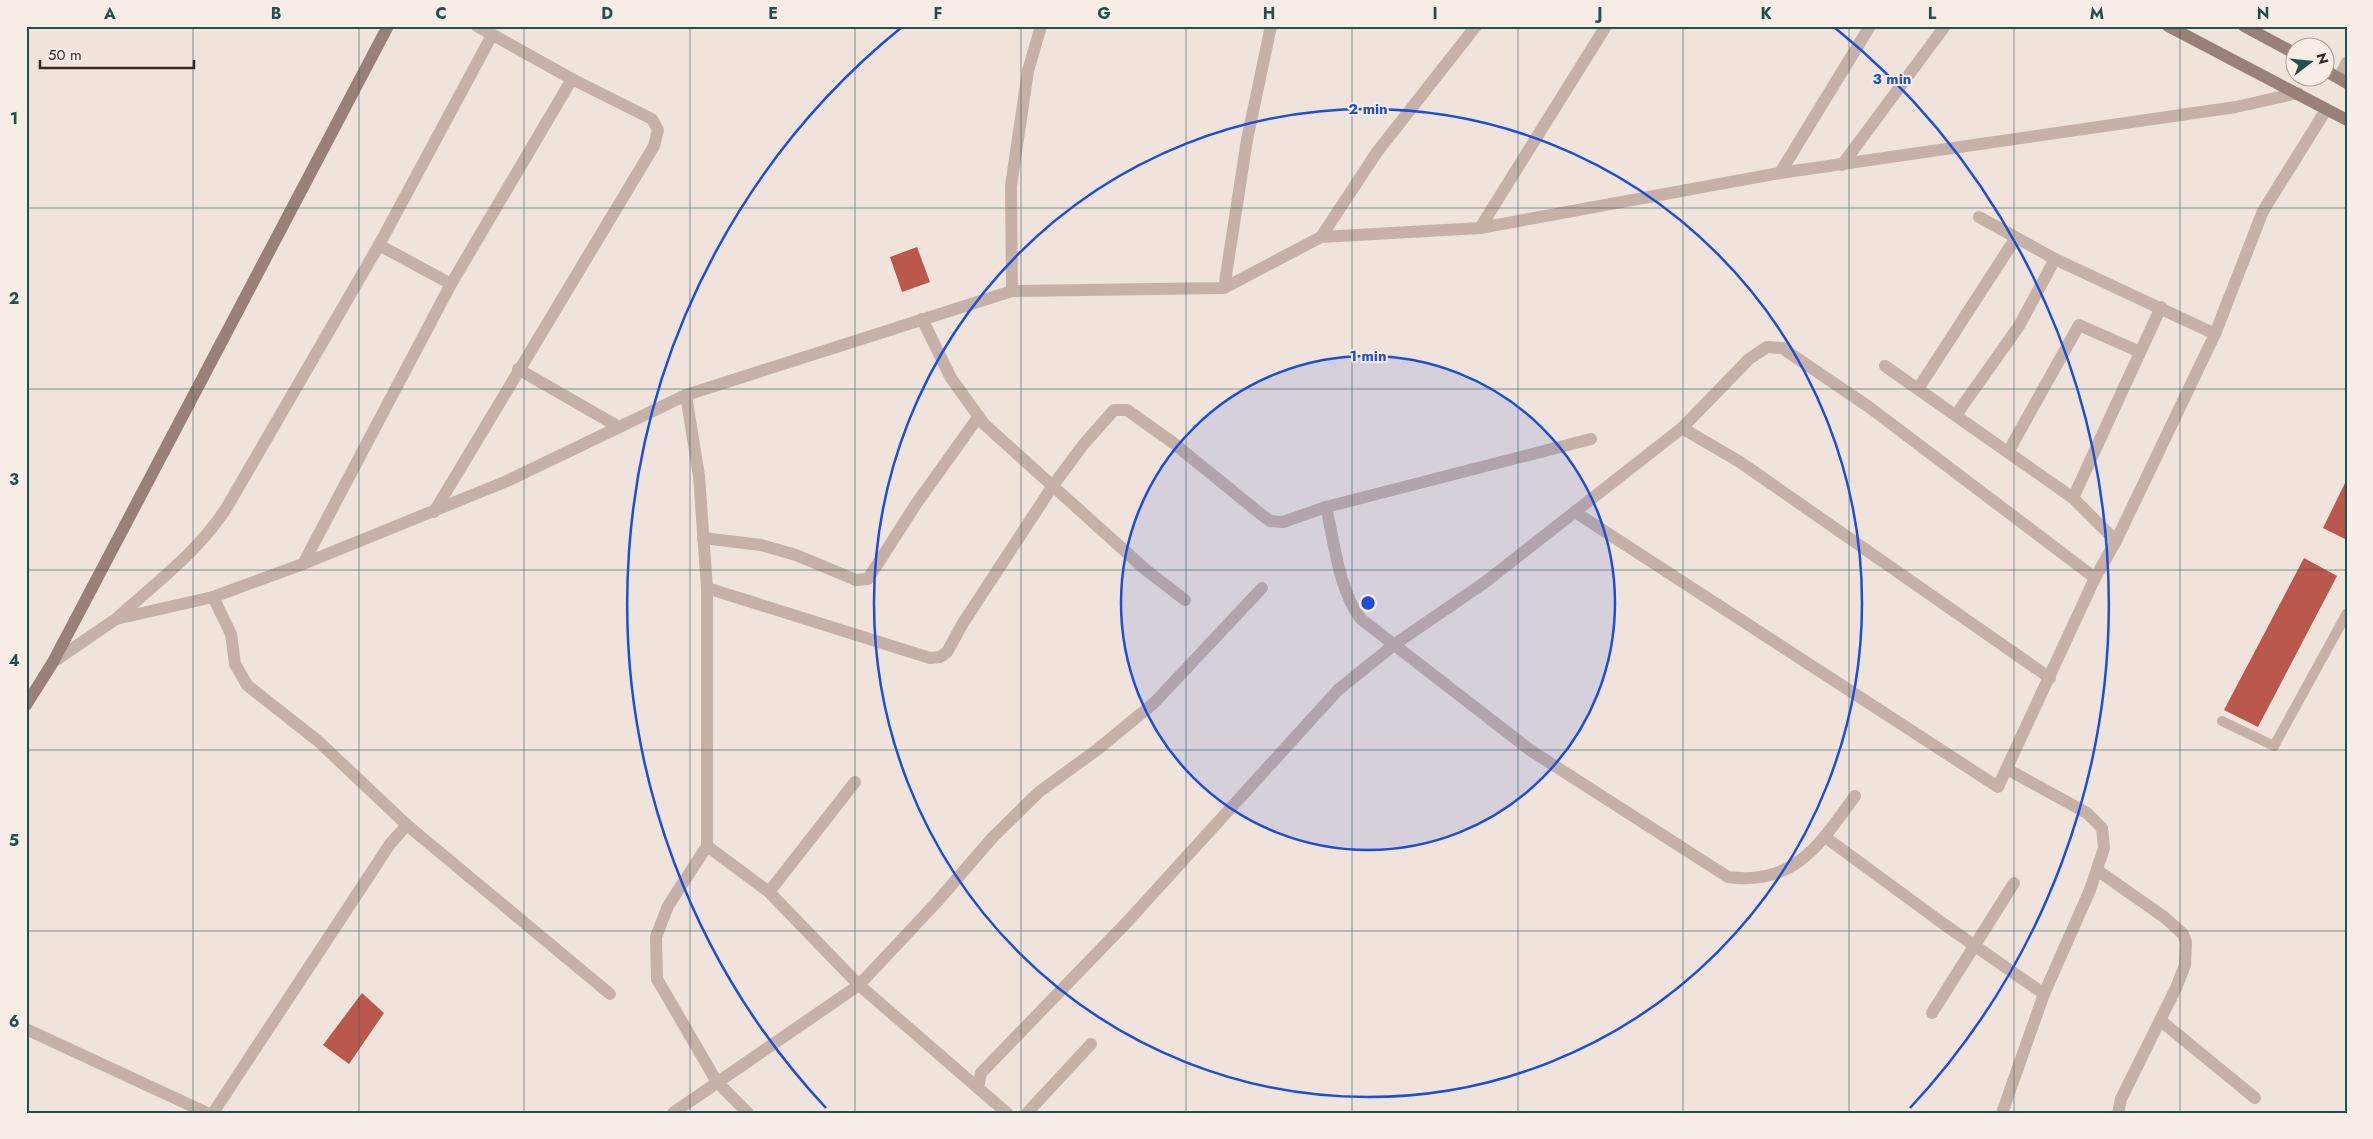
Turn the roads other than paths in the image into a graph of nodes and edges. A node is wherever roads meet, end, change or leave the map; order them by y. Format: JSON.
{"nodes":[{"id":1,"x":388,"y":26,"type":"edge"},
{"id":2,"x":477,"y":26,"type":"edge"},
{"id":3,"x":1041,"y":26,"type":"edge"},
{"id":4,"x":1271,"y":26,"type":"edge"},
{"id":5,"x":1476,"y":26,"type":"edge"},
{"id":6,"x":1606,"y":26,"type":"edge"},
{"id":7,"x":1870,"y":26,"type":"edge"},
{"id":8,"x":1945,"y":26,"type":"edge"},
{"id":9,"x":2168,"y":26,"type":"edge"},
{"id":10,"x":2244,"y":26,"type":"edge"},
{"id":11,"x":492,"y":35,"type":"junction"},
{"id":12,"x":2286,"y":49,"type":"edge"},
{"id":13,"x":2347,"y":62,"type":"edge"},
{"id":14,"x":572,"y":79,"type":"junction"},
{"id":15,"x":2343,"y":80,"type":"edge"},
{"id":16,"x":2298,"y":93,"type":"junction"},
{"id":17,"x":2326,"y":110,"type":"junction"},
{"id":18,"x":2347,"y":120,"type":"edge"},
{"id":19,"x":1842,"y":165,"type":"junction"},
{"id":20,"x":1780,"y":173,"type":"junction"},
{"id":21,"x":1979,"y":217,"type":"dead end"},
{"id":22,"x":1480,"y":228,"type":"junction"},
{"id":23,"x":1322,"y":237,"type":"junction"},
{"id":24,"x":2016,"y":239,"type":"junction"},
{"id":25,"x":379,"y":245,"type":"junction"},
{"id":26,"x":2054,"y":258,"type":"junction"},
{"id":27,"x":451,"y":284,"type":"junction"},
{"id":28,"x":1224,"y":288,"type":"junction"},
{"id":29,"x":1012,"y":291,"type":"junction"},
{"id":30,"x":2161,"y":307,"type":"junction"},
{"id":31,"x":922,"y":319,"type":"junction"},
{"id":32,"x":2215,"y":334,"type":"junction"},
{"id":33,"x":2140,"y":352,"type":"junction"},
{"id":34,"x":1885,"y":366,"type":"dead end"},
{"id":35,"x":518,"y":369,"type":"junction"},
{"id":36,"x":1918,"y":389,"type":"junction"},
{"id":37,"x":686,"y":395,"type":"junction"},
{"id":38,"x":1956,"y":415,"type":"junction"},
{"id":39,"x":979,"y":416,"type":"junction"},
{"id":40,"x":619,"y":427,"type":"junction"},
{"id":41,"x":1682,"y":428,"type":"junction"},
{"id":42,"x":1590,"y":439,"type":"dead end"},
{"id":43,"x":2008,"y":452,"type":"junction"},
{"id":44,"x":1052,"y":487,"type":"junction"},
{"id":45,"x":2074,"y":498,"type":"junction"},
{"id":46,"x":1326,"y":507,"type":"junction"},
{"id":47,"x":434,"y":512,"type":"junction"},
{"id":48,"x":1575,"y":512,"type":"junction"},
{"id":49,"x":703,"y":538,"type":"junction"},
{"id":50,"x":2116,"y":541,"type":"junction"},
{"id":51,"x":303,"y":564,"type":"junction"},
{"id":52,"x":2095,"y":578,"type":"junction"},
{"id":53,"x":707,"y":588,"type":"junction"},
{"id":54,"x":1262,"y":588,"type":"dead end"},
{"id":55,"x":214,"y":596,"type":"junction"},
{"id":56,"x":1185,"y":600,"type":"dead end"},
{"id":57,"x":2347,"y":613,"type":"edge"},
{"id":58,"x":116,"y":619,"type":"junction"},
{"id":59,"x":1394,"y":644,"type":"junction"},
{"id":60,"x":53,"y":662,"type":"junction"},
{"id":61,"x":2050,"y":678,"type":"junction"},
{"id":62,"x":26,"y":705,"type":"edge"},
{"id":63,"x":2222,"y":721,"type":"dead end"},
{"id":64,"x":2007,"y":769,"type":"junction"},
{"id":65,"x":854,"y":782,"type":"dead end"},
{"id":66,"x":1855,"y":796,"type":"dead end"},
{"id":67,"x":407,"y":825,"type":"junction"},
{"id":68,"x":1826,"y":837,"type":"junction"},
{"id":69,"x":707,"y":846,"type":"junction"},
{"id":70,"x":2097,"y":870,"type":"junction"},
{"id":71,"x":2014,"y":884,"type":"dead end"},
{"id":72,"x":769,"y":892,"type":"junction"},
{"id":73,"x":1975,"y":945,"type":"junction"},
{"id":74,"x":859,"y":985,"type":"junction"},
{"id":75,"x":610,"y":994,"type":"dead end"},
{"id":76,"x":2044,"y":994,"type":"junction"},
{"id":77,"x":1932,"y":1013,"type":"dead end"},
{"id":78,"x":2160,"y":1020,"type":"junction"},
{"id":79,"x":26,"y":1029,"type":"edge"},
{"id":80,"x":1091,"y":1044,"type":"dead end"},
{"id":81,"x":717,"y":1082,"type":"junction"},
{"id":82,"x":978,"y":1088,"type":"junction"},
{"id":83,"x":2255,"y":1098,"type":"dead end"},
{"id":84,"x":207,"y":1113,"type":"edge"},
{"id":85,"x":213,"y":1113,"type":"edge"},
{"id":86,"x":673,"y":1113,"type":"edge"},
{"id":87,"x":748,"y":1113,"type":"edge"},
{"id":88,"x":1007,"y":1113,"type":"edge"},
{"id":89,"x":1027,"y":1113,"type":"edge"},
{"id":90,"x":2002,"y":1113,"type":"edge"},
{"id":91,"x":2118,"y":1113,"type":"edge"}],
"edges":[{"from":1,"to":60,"type":"main road"},
{"from":2,"to":11,"type":"street"},
{"from":3,"to":29,"type":"street"},
{"from":4,"to":28,"type":"street"},
{"from":5,"to":23,"type":"street"},
{"from":6,"to":22,"type":"street"},
{"from":7,"to":20,"type":"street"},
{"from":8,"to":19,"type":"street"},
{"from":9,"to":16,"type":"main road"},
{"from":10,"to":12,"type":"main road"},
{"from":11,"to":14,"type":"street"},
{"from":11,"to":25,"type":"street"},
{"from":13,"to":15,"type":"street"},
{"from":14,"to":27,"type":"street"},
{"from":14,"to":35,"type":"street"},
{"from":16,"to":17,"type":"main road"},
{"from":16,"to":19,"type":"street"},
{"from":17,"to":18,"type":"main road"},
{"from":17,"to":32,"type":"street"},
{"from":19,"to":20,"type":"street"},
{"from":20,"to":22,"type":"street"},
{"from":21,"to":24,"type":"street"},
{"from":22,"to":23,"type":"street"},
{"from":23,"to":28,"type":"street"},
{"from":24,"to":26,"type":"street"},
{"from":24,"to":36,"type":"street"},
{"from":25,"to":27,"type":"street"},
{"from":25,"to":58,"type":"street"},
{"from":26,"to":30,"type":"street"},
{"from":26,"to":38,"type":"street"},
{"from":27,"to":51,"type":"street"},
{"from":28,"to":29,"type":"street"},
{"from":29,"to":31,"type":"street"},
{"from":30,"to":32,"type":"street"},
{"from":30,"to":33,"type":"street"},
{"from":31,"to":37,"type":"street"},
{"from":31,"to":39,"type":"street"},
{"from":32,"to":50,"type":"street"},
{"from":33,"to":43,"type":"street"},
{"from":33,"to":45,"type":"street"},
{"from":34,"to":36,"type":"street"},
{"from":35,"to":40,"type":"street"},
{"from":35,"to":47,"type":"street"},
{"from":36,"to":38,"type":"street"},
{"from":37,"to":40,"type":"street"},
{"from":37,"to":49,"type":"street"},
{"from":38,"to":43,"type":"street"},
{"from":39,"to":44,"type":"street"},
{"from":39,"to":49,"type":"street"},
{"from":40,"to":47,"type":"street"},
{"from":41,"to":48,"type":"street"},
{"from":41,"to":52,"type":"street"},
{"from":41,"to":61,"type":"street"},
{"from":42,"to":46,"type":"street"},
{"from":43,"to":45,"type":"street"},
{"from":44,"to":46,"type":"street"},
{"from":44,"to":53,"type":"street"},
{"from":44,"to":56,"type":"street"},
{"from":45,"to":50,"type":"street"},
{"from":46,"to":59,"type":"street"},
{"from":47,"to":51,"type":"street"},
{"from":48,"to":59,"type":"street"},
{"from":48,"to":64,"type":"street"},
{"from":49,"to":53,"type":"street"},
{"from":50,"to":52,"type":"street"},
{"from":51,"to":55,"type":"street"},
{"from":52,"to":61,"type":"street"},
{"from":53,"to":69,"type":"street"},
{"from":54,"to":74,"type":"street"},
{"from":55,"to":58,"type":"street"},
{"from":55,"to":67,"type":"street"},
{"from":57,"to":63,"type":"lane"},
{"from":58,"to":60,"type":"street"},
{"from":59,"to":68,"type":"street"},
{"from":59,"to":82,"type":"street"},
{"from":60,"to":62,"type":"main road"},
{"from":61,"to":64,"type":"street"},
{"from":64,"to":70,"type":"street"},
{"from":65,"to":72,"type":"street"},
{"from":66,"to":68,"type":"street"},
{"from":67,"to":75,"type":"street"},
{"from":67,"to":85,"type":"street"},
{"from":68,"to":73,"type":"street"},
{"from":69,"to":72,"type":"street"},
{"from":69,"to":81,"type":"street"},
{"from":70,"to":76,"type":"street"},
{"from":70,"to":78,"type":"street"},
{"from":71,"to":73,"type":"street"},
{"from":72,"to":74,"type":"street"},
{"from":73,"to":76,"type":"street"},
{"from":73,"to":77,"type":"street"},
{"from":74,"to":81,"type":"street"},
{"from":74,"to":82,"type":"street"},
{"from":76,"to":90,"type":"street"},
{"from":78,"to":83,"type":"street"},
{"from":78,"to":91,"type":"street"},
{"from":79,"to":84,"type":"street"},
{"from":80,"to":89,"type":"street"},
{"from":81,"to":86,"type":"street"},
{"from":81,"to":87,"type":"street"},
{"from":82,"to":88,"type":"street"}]}
